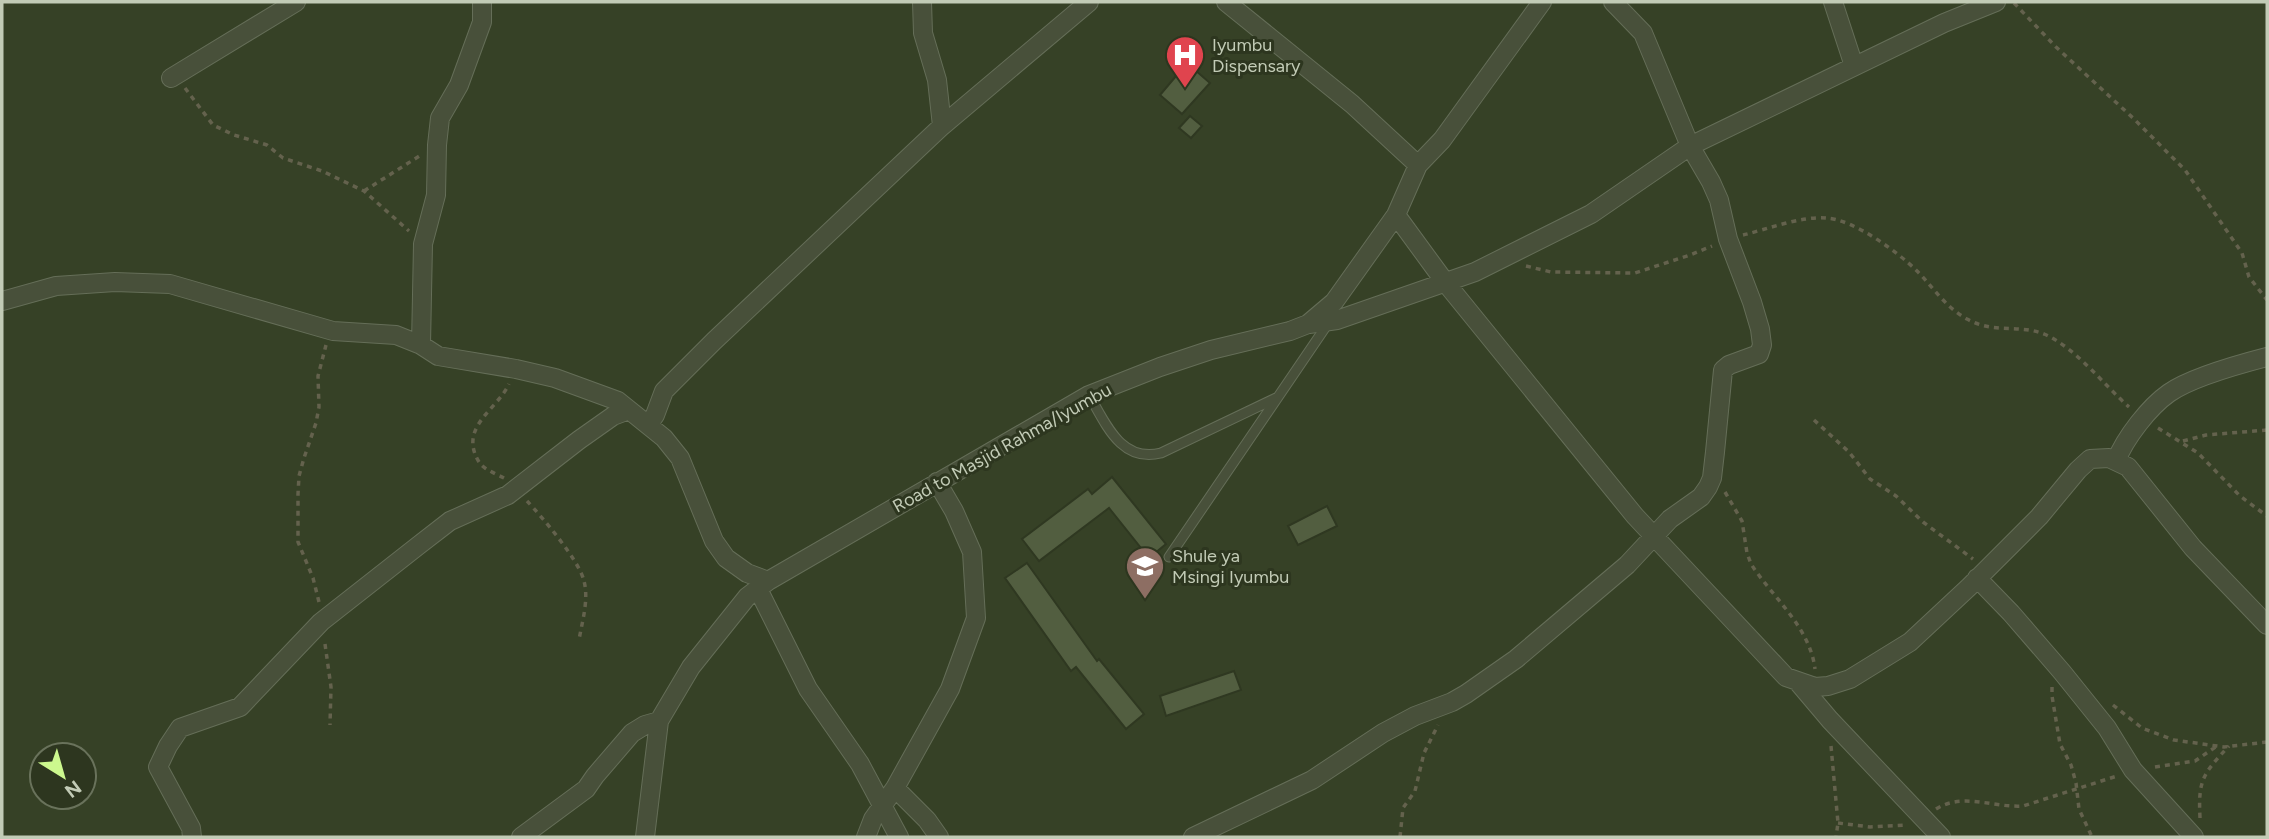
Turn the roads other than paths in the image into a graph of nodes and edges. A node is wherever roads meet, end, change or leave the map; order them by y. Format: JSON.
{"nodes":[{"id":1,"x":296,"y":2,"type":"edge"},
{"id":2,"x":482,"y":2,"type":"edge"},
{"id":3,"x":922,"y":2,"type":"edge"},
{"id":4,"x":1089,"y":2,"type":"edge"},
{"id":5,"x":1226,"y":2,"type":"edge"},
{"id":6,"x":1542,"y":2,"type":"edge"},
{"id":7,"x":1613,"y":2,"type":"edge"},
{"id":8,"x":1833,"y":2,"type":"edge"},
{"id":9,"x":1961,"y":2,"type":"edge"},
{"id":10,"x":1996,"y":2,"type":"edge"},
{"id":11,"x":1944,"y":23,"type":"junction"},
{"id":12,"x":1854,"y":66,"type":"junction"},
{"id":13,"x":171,"y":78,"type":"road end"},
{"id":14,"x":942,"y":126,"type":"junction"},
{"id":15,"x":1690,"y":146,"type":"junction"},
{"id":16,"x":1418,"y":165,"type":"junction"},
{"id":17,"x":1396,"y":215,"type":"junction"},
{"id":18,"x":1445,"y":282,"type":"junction"},
{"id":19,"x":2,"y":301,"type":"edge"},
{"id":20,"x":1329,"y":322,"type":"junction"},
{"id":21,"x":1308,"y":324,"type":"junction"},
{"id":22,"x":421,"y":345,"type":"junction"},
{"id":23,"x":2267,"y":357,"type":"edge"},
{"id":24,"x":1089,"y":395,"type":"junction"},
{"id":25,"x":1277,"y":397,"type":"junction"},
{"id":26,"x":629,"y":410,"type":"junction"},
{"id":27,"x":648,"y":425,"type":"junction"},
{"id":28,"x":2116,"y":461,"type":"junction"},
{"id":29,"x":937,"y":482,"type":"junction"},
{"id":30,"x":1653,"y":537,"type":"junction"},
{"id":31,"x":1169,"y":557,"type":"dead end"},
{"id":32,"x":1977,"y":578,"type":"junction"},
{"id":33,"x":763,"y":585,"type":"junction"},
{"id":34,"x":2267,"y":625,"type":"edge"},
{"id":35,"x":1797,"y":681,"type":"junction"},
{"id":36,"x":659,"y":721,"type":"junction"},
{"id":37,"x":895,"y":788,"type":"junction"},
{"id":38,"x":883,"y":804,"type":"junction"},
{"id":39,"x":2197,"y":832,"type":"edge"},
{"id":40,"x":192,"y":837,"type":"edge"},
{"id":41,"x":522,"y":837,"type":"edge"},
{"id":42,"x":645,"y":837,"type":"edge"},
{"id":43,"x":866,"y":837,"type":"edge"},
{"id":44,"x":899,"y":837,"type":"edge"},
{"id":45,"x":939,"y":837,"type":"edge"},
{"id":46,"x":1193,"y":837,"type":"edge"},
{"id":47,"x":1941,"y":837,"type":"edge"}],
"edges":[{"from":1,"to":13,"type":"street"},
{"from":2,"to":22,"type":"street"},
{"from":3,"to":14,"type":"street"},
{"from":4,"to":14,"type":"street"},
{"from":5,"to":16,"type":"street"},
{"from":6,"to":16,"type":"street","name":"Road to Masjid Rahma/Iyumbu"},
{"from":7,"to":15,"type":"street"},
{"from":8,"to":12,"type":"street"},
{"from":9,"to":11,"type":"street"},
{"from":10,"to":11,"type":"street"},
{"from":11,"to":12,"type":"street"},
{"from":12,"to":15,"type":"street"},
{"from":14,"to":27,"type":"street"},
{"from":15,"to":18,"type":"street"},
{"from":15,"to":30,"type":"street"},
{"from":16,"to":17,"type":"street","name":"Road to Masjid Rahma/Iyumbu"},
{"from":17,"to":18,"type":"street"},
{"from":17,"to":21,"type":"street","name":"Road to Masjid Rahma/Iyumbu"},
{"from":18,"to":20,"type":"street"},
{"from":18,"to":30,"type":"street"},
{"from":19,"to":22,"type":"street"},
{"from":20,"to":21,"type":"street"},
{"from":20,"to":25,"type":"lane"},
{"from":21,"to":24,"type":"street","name":"Road to Masjid Rahma/Iyumbu"},
{"from":22,"to":26,"type":"street"},
{"from":23,"to":28,"type":"street"},
{"from":24,"to":25,"type":"lane"},
{"from":24,"to":29,"type":"street","name":"Road to Masjid Rahma/Iyumbu"},
{"from":25,"to":31,"type":"lane"},
{"from":26,"to":27,"type":"street"},
{"from":26,"to":40,"type":"street"},
{"from":27,"to":33,"type":"street"},
{"from":28,"to":32,"type":"street"},
{"from":28,"to":34,"type":"street"},
{"from":29,"to":33,"type":"street","name":"Road to Masjid Rahma/Iyumbu"},
{"from":29,"to":37,"type":"street"},
{"from":30,"to":35,"type":"street"},
{"from":30,"to":46,"type":"street"},
{"from":32,"to":35,"type":"street"},
{"from":32,"to":39,"type":"street"},
{"from":33,"to":36,"type":"street","name":"Road to Masjid Rahma/Iyumbu"},
{"from":33,"to":38,"type":"street"},
{"from":35,"to":47,"type":"street"},
{"from":36,"to":41,"type":"street"},
{"from":36,"to":42,"type":"street","name":"Road to Masjid Rahma/Iyumbu"},
{"from":37,"to":38,"type":"street"},
{"from":37,"to":45,"type":"street"},
{"from":38,"to":43,"type":"street"},
{"from":38,"to":44,"type":"street"}]}
